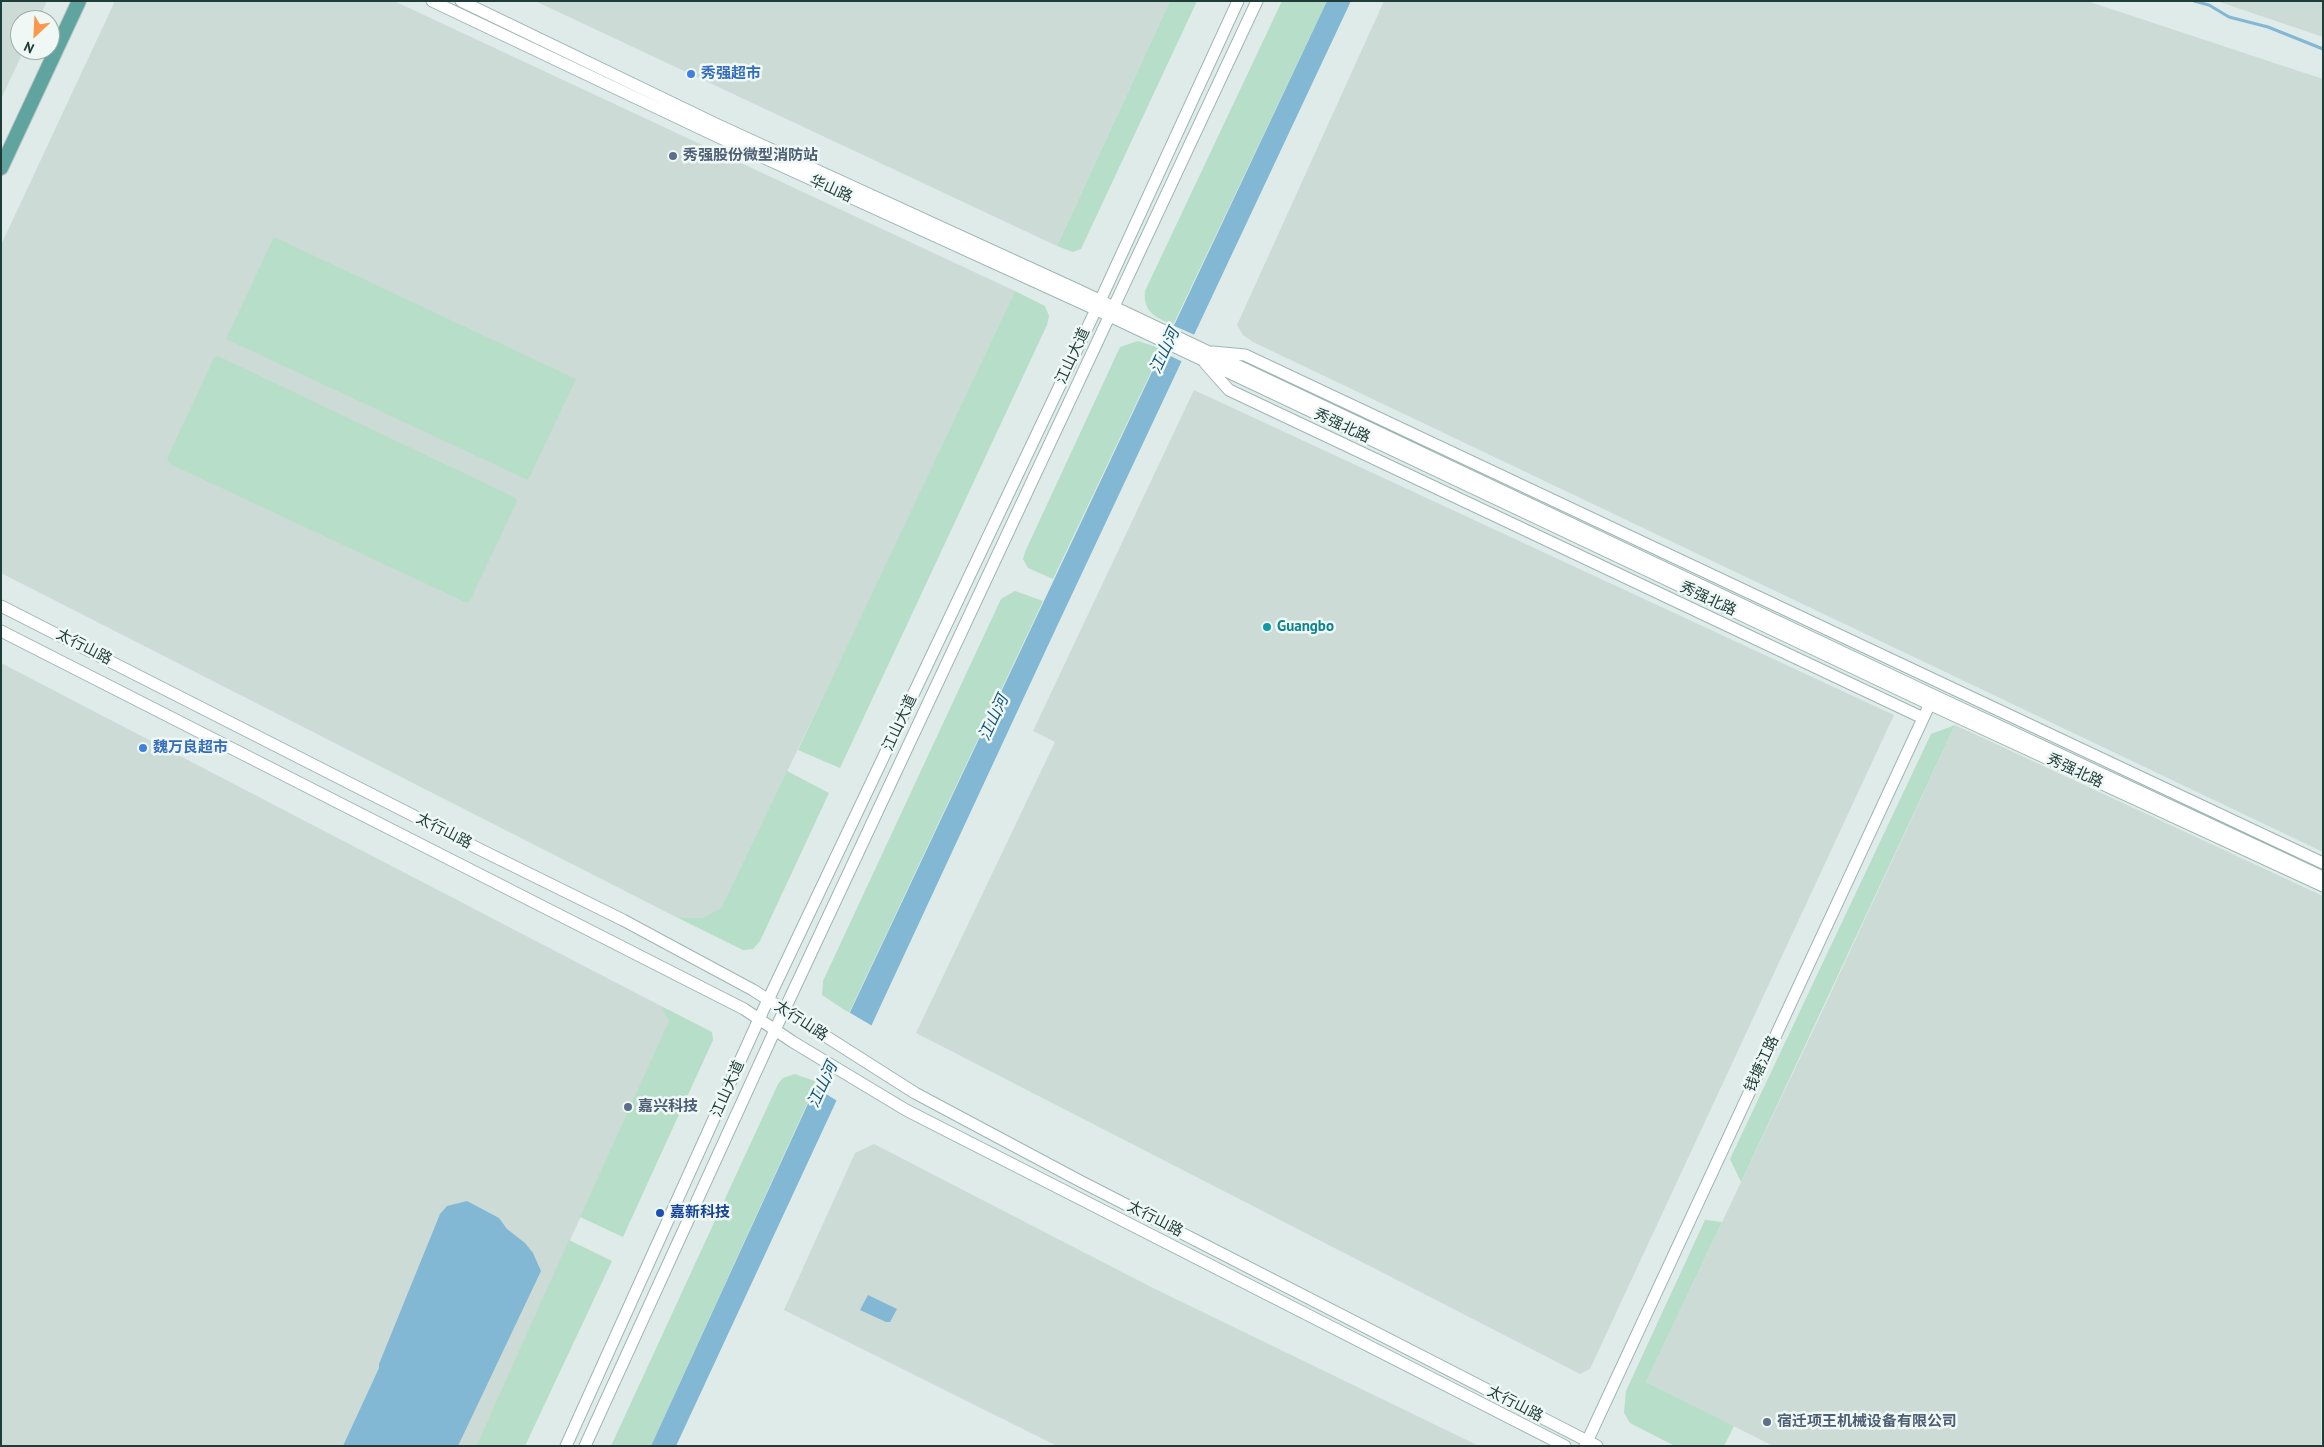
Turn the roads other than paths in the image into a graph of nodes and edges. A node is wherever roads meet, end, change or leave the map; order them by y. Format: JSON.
{"nodes":[{"id":1,"x":79,"y":1,"type":"edge"},
{"id":2,"x":432,"y":1,"type":"edge"},
{"id":3,"x":461,"y":1,"type":"edge"},
{"id":4,"x":1238,"y":1,"type":"edge"},
{"id":5,"x":1257,"y":1,"type":"edge"},
{"id":6,"x":1,"y":168,"type":"edge"},
{"id":7,"x":1098,"y":305,"type":"junction"},
{"id":8,"x":1112,"y":312,"type":"junction"},
{"id":9,"x":1202,"y":354,"type":"junction"},
{"id":10,"x":1,"y":606,"type":"edge"},
{"id":11,"x":1,"y":631,"type":"edge"},
{"id":12,"x":1940,"y":682,"type":"junction"},
{"id":13,"x":1931,"y":699,"type":"junction"},
{"id":14,"x":1923,"y":718,"type":"junction"},
{"id":15,"x":2323,"y":863,"type":"edge"},
{"id":16,"x":2323,"y":877,"type":"edge"},
{"id":17,"x":2323,"y":886,"type":"edge"},
{"id":18,"x":768,"y":1000,"type":"junction"},
{"id":19,"x":785,"y":1010,"type":"junction"},
{"id":20,"x":759,"y":1019,"type":"junction"},
{"id":21,"x":775,"y":1030,"type":"junction"},
{"id":22,"x":1590,"y":1444,"type":"edge"},
{"id":23,"x":566,"y":1446,"type":"edge"},
{"id":24,"x":585,"y":1446,"type":"edge"},
{"id":25,"x":1565,"y":1446,"type":"edge"}],
"edges":[{"from":1,"to":6,"type":"main road"},
{"from":2,"to":7,"type":"street","name":"华山路"},
{"from":3,"to":7,"type":"street","name":"华山路"},
{"from":4,"to":7,"type":"street","name":"江山大道"},
{"from":5,"to":8,"type":"street","name":"江山大道"},
{"from":7,"to":8,"type":"street","name":"秀强北路"},
{"from":7,"to":18,"type":"street","name":"江山大道"},
{"from":8,"to":9,"type":"street","name":"秀强北路"},
{"from":8,"to":19,"type":"street","name":"江山大道"},
{"from":9,"to":12,"type":"street"},
{"from":9,"to":13,"type":"street","name":"秀强北路"},
{"from":9,"to":14,"type":"street"},
{"from":10,"to":18,"type":"street","name":"太行山路"},
{"from":11,"to":20,"type":"street","name":"太行山路"},
{"from":12,"to":13,"type":"street","name":"钱塘江路"},
{"from":12,"to":15,"type":"street"},
{"from":13,"to":14,"type":"street","name":"钱塘江路"},
{"from":13,"to":16,"type":"street","name":"秀强北路"},
{"from":13,"to":17,"type":"street","name":"秀强北路"},
{"from":14,"to":22,"type":"street","name":"钱塘江路"},
{"from":18,"to":19,"type":"street","name":"太行山路"},
{"from":18,"to":20,"type":"street","name":"江山大道"},
{"from":19,"to":21,"type":"street","name":"江山大道"},
{"from":19,"to":22,"type":"street","name":"太行山路"},
{"from":20,"to":21,"type":"street","name":"太行山路"},
{"from":20,"to":23,"type":"street","name":"江山大道"},
{"from":21,"to":24,"type":"street","name":"江山大道"},
{"from":21,"to":25,"type":"street","name":"太行山路"}]}
